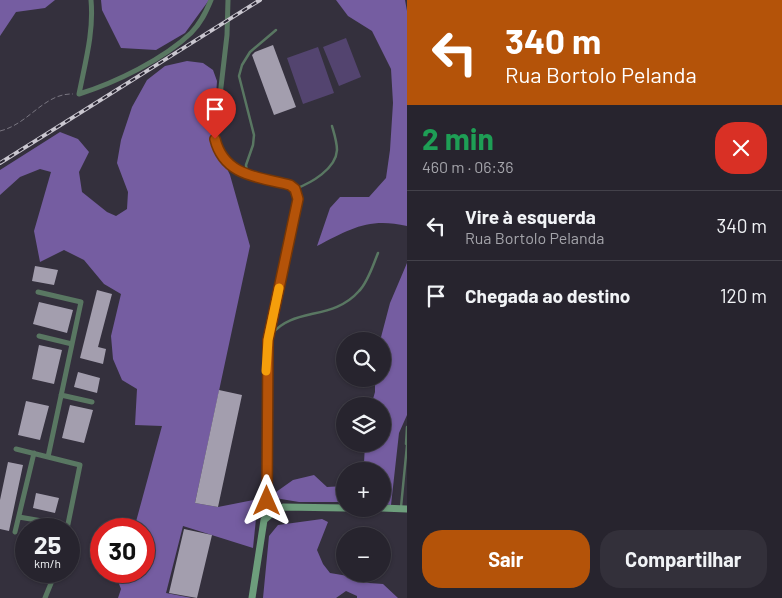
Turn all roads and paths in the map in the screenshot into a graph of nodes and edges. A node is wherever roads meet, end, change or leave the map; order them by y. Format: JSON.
{"nodes":[{"id":1,"x":91,"y":0,"type":"edge"},
{"id":2,"x":211,"y":0,"type":"edge"},
{"id":3,"x":228,"y":2,"type":"edge"},
{"id":4,"x":276,"y":30,"type":"dead end"},
{"id":5,"x":79,"y":94,"type":"junction"},
{"id":6,"x":332,"y":126,"type":"dead end"},
{"id":7,"x":0,"y":131,"type":"edge"},
{"id":8,"x":247,"y":174,"type":"junction"},
{"id":9,"x":295,"y":189,"type":"junction"},
{"id":10,"x":378,"y":253,"type":"dead end"},
{"id":11,"x":38,"y":292,"type":"dead end"},
{"id":12,"x":39,"y":336,"type":"dead end"},
{"id":13,"x":268,"y":340,"type":"junction"},
{"id":14,"x":72,"y":344,"type":"junction"},
{"id":15,"x":61,"y":395,"type":"junction"},
{"id":16,"x":92,"y":402,"type":"dead end"},
{"id":17,"x":407,"y":427,"type":"edge"},
{"id":18,"x":407,"y":445,"type":"edge"},
{"id":19,"x":16,"y":448,"type":"dead end"},
{"id":20,"x":34,"y":453,"type":"junction"},
{"id":21,"x":48,"y":456,"type":"junction"},
{"id":22,"x":402,"y":488,"type":"junction"},
{"id":23,"x":407,"y":488,"type":"edge"},
{"id":24,"x":267,"y":501,"type":"junction"},
{"id":25,"x":283,"y":507,"type":"junction"},
{"id":26,"x":336,"y":508,"type":"edge"},
{"id":27,"x":391,"y":508,"type":"edge"},
{"id":28,"x":404,"y":509,"type":"edge"},
{"id":29,"x":19,"y":517,"type":"joint"},
{"id":30,"x":25,"y":518,"type":"edge"},
{"id":31,"x":69,"y":518,"type":"edge"},
{"id":32,"x":264,"y":520,"type":"junction"},
{"id":33,"x":51,"y":583,"type":"edge"},
{"id":34,"x":44,"y":598,"type":"edge"},
{"id":35,"x":252,"y":598,"type":"edge"}],
"edges":[{"from":1,"to":5,"type":"street"},
{"from":2,"to":5,"type":"street"},
{"from":3,"to":8,"type":"street"},
{"from":4,"to":8,"type":"lane"},
{"from":5,"to":7,"type":"path"},
{"from":6,"to":9,"type":"lane"},
{"from":8,"to":9,"type":"street"},
{"from":9,"to":13,"type":"street"},
{"from":10,"to":13,"type":"lane"},
{"from":11,"to":14,"type":"street"},
{"from":12,"to":14,"type":"street"},
{"from":13,"to":24,"type":"street"},
{"from":14,"to":15,"type":"street"},
{"from":15,"to":16,"type":"street"},
{"from":15,"to":21,"type":"street"},
{"from":17,"to":18,"type":"lane"},
{"from":18,"to":22,"type":"lane"},
{"from":19,"to":20,"type":"street"},
{"from":20,"to":21,"type":"street"},
{"from":20,"to":29,"type":"street"},
{"from":21,"to":31,"type":"street"},
{"from":22,"to":23,"type":"lane"},
{"from":22,"to":28,"type":"lane"},
{"from":24,"to":25,"type":"street"},
{"from":24,"to":32,"type":"street"},
{"from":25,"to":26,"type":"street"},
{"from":25,"to":32,"type":"street"},
{"from":27,"to":28,"type":"street"},
{"from":29,"to":30,"type":"street"},
{"from":32,"to":35,"type":"street"},
{"from":33,"to":34,"type":"street"}]}
